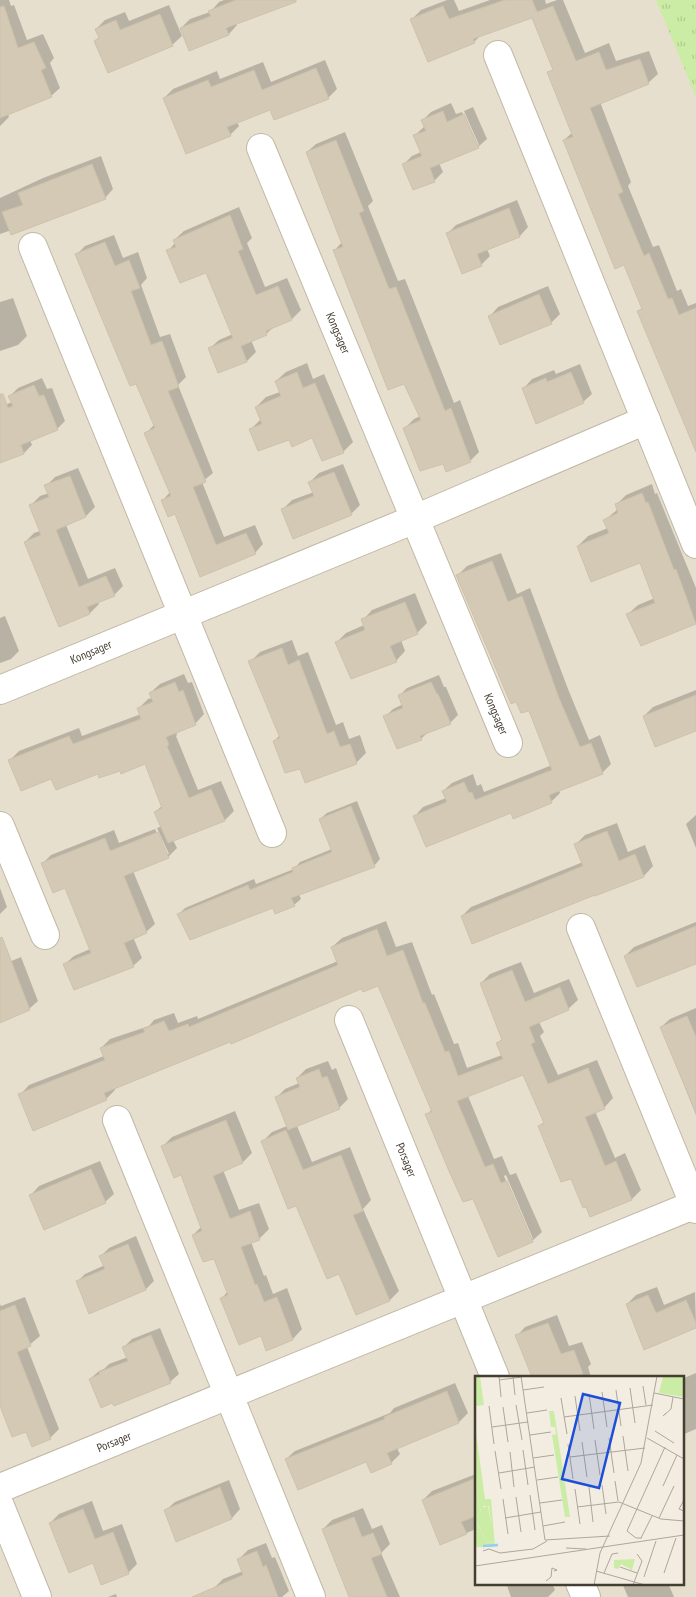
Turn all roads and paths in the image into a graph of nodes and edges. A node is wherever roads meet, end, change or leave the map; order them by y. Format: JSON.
{"nodes":[{"id":1,"x":498,"y":55,"type":"dead end"},
{"id":2,"x":260,"y":148,"type":"dead end"},
{"id":3,"x":33,"y":246,"type":"dead end"},
{"id":4,"x":646,"y":420,"type":"junction"},
{"id":5,"x":415,"y":519,"type":"junction"},
{"id":6,"x":696,"y":544,"type":"edge"},
{"id":7,"x":182,"y":614,"type":"junction"},
{"id":8,"x":0,"y":690,"type":"edge"},
{"id":9,"x":508,"y":743,"type":"dead end"},
{"id":10,"x":0,"y":826,"type":"edge"},
{"id":11,"x":272,"y":833,"type":"dead end"},
{"id":12,"x":581,"y":928,"type":"dead end"},
{"id":13,"x":45,"y":934,"type":"dead end"},
{"id":14,"x":349,"y":1020,"type":"dead end"},
{"id":15,"x":117,"y":1120,"type":"dead end"},
{"id":16,"x":695,"y":1206,"type":"edge"},
{"id":17,"x":464,"y":1299,"type":"junction"},
{"id":18,"x":496,"y":1376,"type":"edge"},
{"id":19,"x":229,"y":1395,"type":"junction"},
{"id":20,"x":0,"y":1488,"type":"edge"},
{"id":21,"x":0,"y":1506,"type":"edge"},
{"id":22,"x":580,"y":1584,"type":"edge"},
{"id":23,"x":37,"y":1597,"type":"edge"},
{"id":24,"x":311,"y":1597,"type":"edge"},
{"id":25,"x":586,"y":1597,"type":"edge"}],
"edges":[{"from":1,"to":4,"type":"street"},
{"from":2,"to":5,"type":"street","name":"Kongsager"},
{"from":3,"to":7,"type":"street"},
{"from":4,"to":5,"type":"street","name":"Kongsager"},
{"from":4,"to":6,"type":"street"},
{"from":5,"to":7,"type":"street","name":"Kongsager"},
{"from":5,"to":9,"type":"street","name":"Kongsager"},
{"from":7,"to":8,"type":"street","name":"Kongsager"},
{"from":7,"to":11,"type":"street"},
{"from":10,"to":13,"type":"street"},
{"from":12,"to":16,"type":"street","name":"Porsager"},
{"from":14,"to":17,"type":"street","name":"Porsager"},
{"from":15,"to":19,"type":"street"},
{"from":16,"to":17,"type":"street","name":"Porsager"},
{"from":17,"to":18,"type":"street","name":"Porsager"},
{"from":17,"to":19,"type":"street","name":"Porsager"},
{"from":19,"to":20,"type":"street","name":"Porsager"},
{"from":19,"to":24,"type":"street"},
{"from":21,"to":23,"type":"street"},
{"from":22,"to":25,"type":"street"}]}
